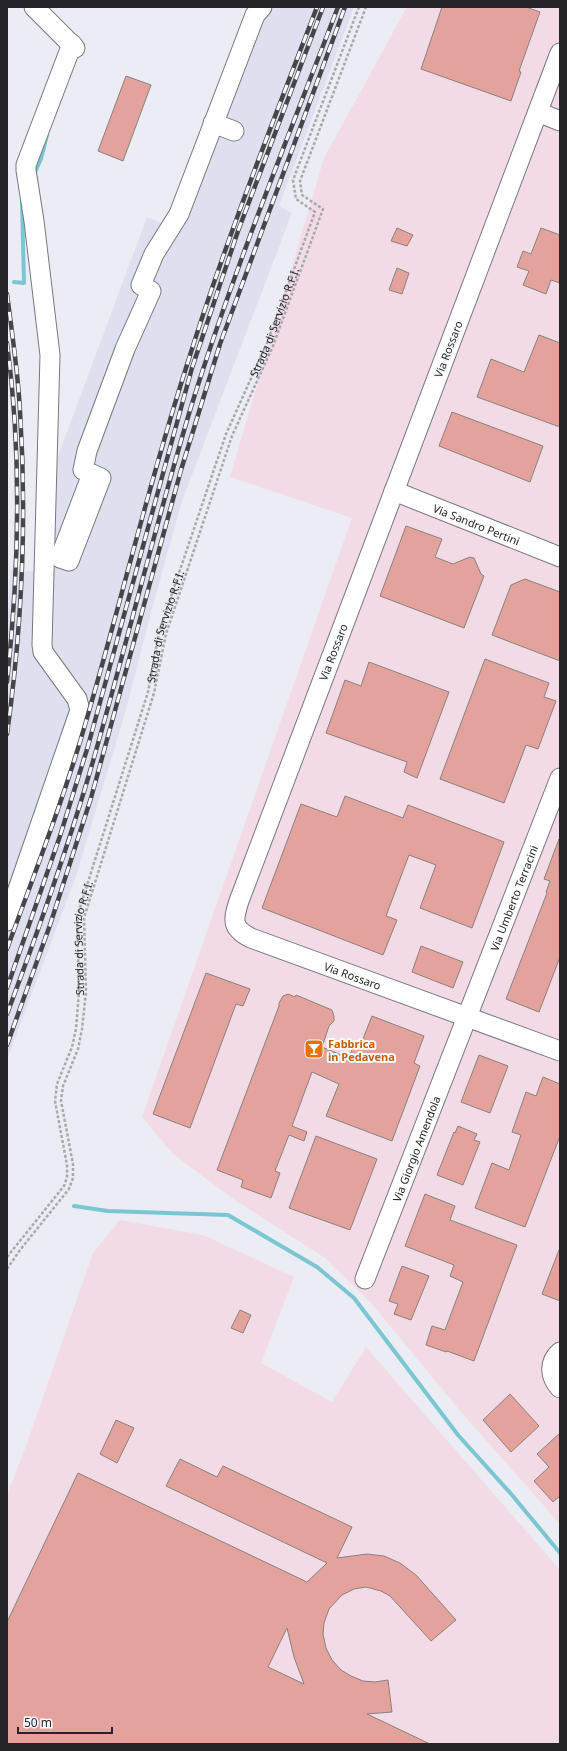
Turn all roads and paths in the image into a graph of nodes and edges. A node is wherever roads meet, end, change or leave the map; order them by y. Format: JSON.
{"nodes":[{"id":1,"x":34,"y":7,"type":"edge"},
{"id":2,"x":262,"y":7,"type":"edge"},
{"id":3,"x":359,"y":7,"type":"edge"},
{"id":4,"x":366,"y":7,"type":"edge"},
{"id":5,"x":560,"y":53,"type":"edge"},
{"id":6,"x":245,"y":74,"type":"dead end"},
{"id":7,"x":538,"y":112,"type":"junction"},
{"id":8,"x":560,"y":121,"type":"edge"},
{"id":9,"x":222,"y":129,"type":"junction"},
{"id":10,"x":88,"y":472,"type":"junction"},
{"id":11,"x":394,"y":491,"type":"junction"},
{"id":12,"x":560,"y":557,"type":"edge"},
{"id":13,"x":560,"y":778,"type":"edge"},
{"id":14,"x":7,"y":921,"type":"edge"},
{"id":15,"x":467,"y":1018,"type":"junction"},
{"id":16,"x":560,"y":1051,"type":"edge"},
{"id":17,"x":7,"y":1257,"type":"edge"},
{"id":18,"x":7,"y":1269,"type":"edge"},
{"id":19,"x":364,"y":1279,"type":"dead end"},
{"id":20,"x":560,"y":1352,"type":"edge"},
{"id":21,"x":560,"y":1388,"type":"edge"}],
"edges":[{"from":1,"to":14,"type":"street"},
{"from":2,"to":9,"type":"street"},
{"from":3,"to":17,"type":"path","name":"Strada di Servizio R.F.I."},
{"from":4,"to":18,"type":"path"},
{"from":5,"to":7,"type":"street","name":"Via Rossaro"},
{"from":6,"to":9,"type":"street"},
{"from":7,"to":8,"type":"street"},
{"from":7,"to":11,"type":"street","name":"Via Rossaro"},
{"from":9,"to":10,"type":"street"},
{"from":10,"to":10,"type":"street"},
{"from":11,"to":12,"type":"street","name":"Via Sandro Pertini"},
{"from":11,"to":15,"type":"street","name":"Via Rossaro"},
{"from":13,"to":15,"type":"street","name":"Via Umberto Terracini"},
{"from":15,"to":16,"type":"street","name":"Via Rossaro"},
{"from":15,"to":19,"type":"street","name":"Via Giorgio Amendola"},
{"from":20,"to":21,"type":"street"}]}
